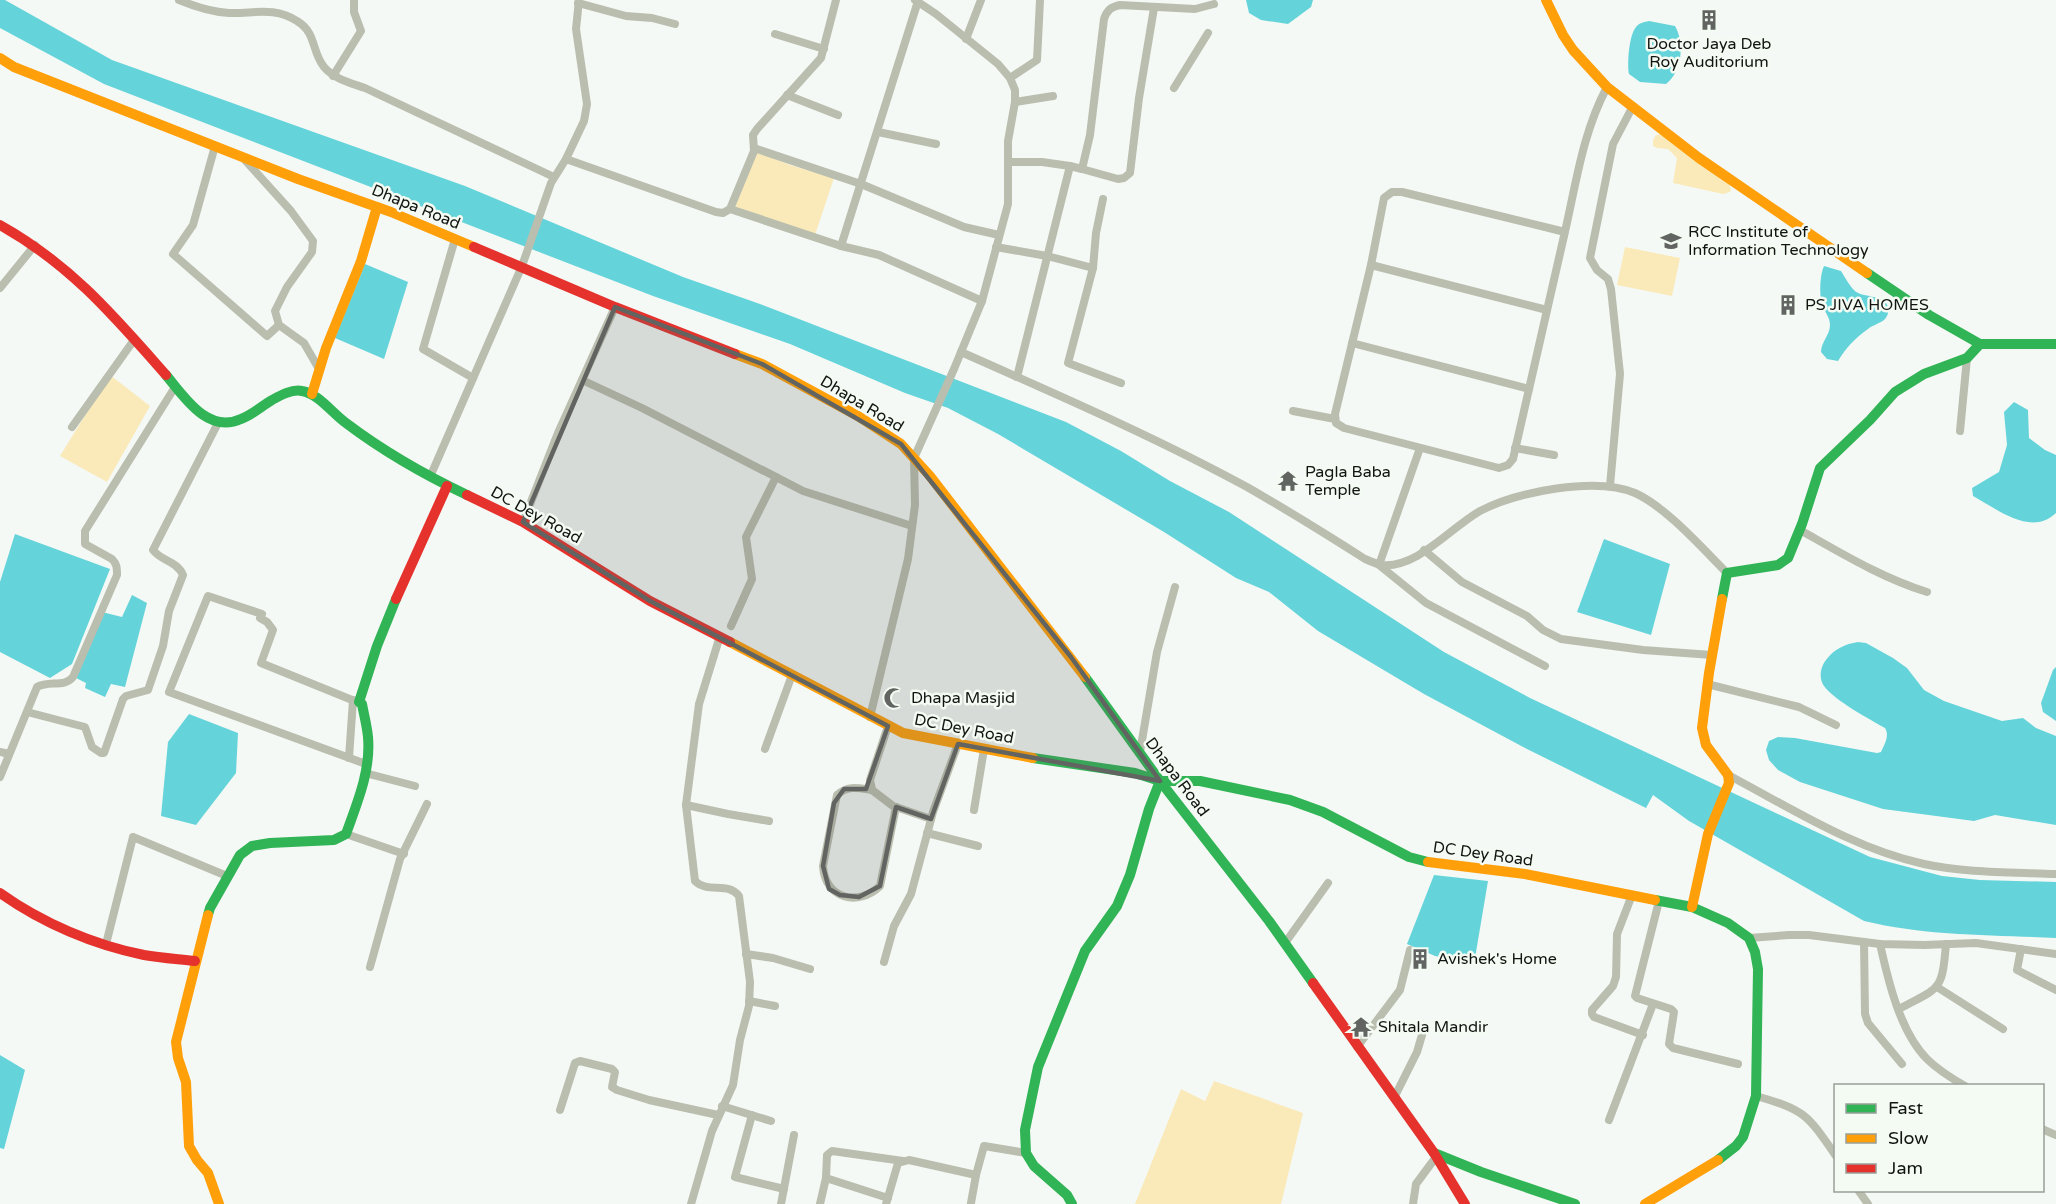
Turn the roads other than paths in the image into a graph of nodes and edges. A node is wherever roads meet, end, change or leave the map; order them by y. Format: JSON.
{"nodes":[{"id":1,"x":179,"y":0,"type":"edge"},
{"id":2,"x":354,"y":0,"type":"edge"},
{"id":3,"x":836,"y":0,"type":"edge"},
{"id":4,"x":981,"y":0,"type":"edge"},
{"id":5,"x":1040,"y":0,"type":"edge"},
{"id":6,"x":1546,"y":0,"type":"edge"},
{"id":7,"x":916,"y":1,"type":"edge"},
{"id":8,"x":579,"y":2,"type":"edge"},
{"id":9,"x":1214,"y":4,"type":"dead end"},
{"id":10,"x":1154,"y":8,"type":"junction"},
{"id":11,"x":675,"y":24,"type":"dead end"},
{"id":12,"x":1208,"y":33,"type":"dead end"},
{"id":13,"x":775,"y":34,"type":"dead end"},
{"id":14,"x":966,"y":39,"type":"junction"},
{"id":15,"x":824,"y":49,"type":"junction"},
{"id":16,"x":0,"y":58,"type":"edge"},
{"id":17,"x":333,"y":76,"type":"junction"},
{"id":18,"x":1010,"y":78,"type":"junction"},
{"id":19,"x":1607,"y":87,"type":"junction"},
{"id":20,"x":1174,"y":88,"type":"dead end"},
{"id":21,"x":787,"y":95,"type":"junction"},
{"id":22,"x":1053,"y":96,"type":"dead end"},
{"id":23,"x":1015,"y":102,"type":"junction"},
{"id":24,"x":1633,"y":106,"type":"junction"},
{"id":25,"x":838,"y":115,"type":"dead end"},
{"id":26,"x":878,"y":132,"type":"junction"},
{"id":27,"x":936,"y":144,"type":"dead end"},
{"id":28,"x":215,"y":146,"type":"junction"},
{"id":29,"x":754,"y":148,"type":"junction"},
{"id":30,"x":243,"y":158,"type":"junction"},
{"id":31,"x":566,"y":159,"type":"junction"},
{"id":32,"x":1008,"y":162,"type":"junction"},
{"id":33,"x":1070,"y":166,"type":"junction"},
{"id":34,"x":1082,"y":169,"type":"junction"},
{"id":35,"x":553,"y":180,"type":"junction"},
{"id":36,"x":861,"y":184,"type":"junction"},
{"id":37,"x":1103,"y":199,"type":"dead end"},
{"id":38,"x":377,"y":207,"type":"junction"},
{"id":39,"x":730,"y":209,"type":"junction"},
{"id":40,"x":0,"y":225,"type":"edge"},
{"id":41,"x":1565,"y":232,"type":"junction"},
{"id":42,"x":999,"y":235,"type":"junction"},
{"id":43,"x":455,"y":238,"type":"junction"},
{"id":44,"x":35,"y":244,"type":"junction"},
{"id":45,"x":841,"y":246,"type":"junction"},
{"id":46,"x":996,"y":247,"type":"junction"},
{"id":47,"x":1047,"y":256,"type":"junction"},
{"id":48,"x":1371,"y":265,"type":"junction"},
{"id":49,"x":522,"y":266,"type":"junction"},
{"id":50,"x":1092,"y":268,"type":"junction"},
{"id":51,"x":0,"y":288,"type":"edge"},
{"id":52,"x":982,"y":301,"type":"junction"},
{"id":53,"x":615,"y":307,"type":"junction"},
{"id":54,"x":1547,"y":310,"type":"junction"},
{"id":55,"x":279,"y":325,"type":"junction"},
{"id":56,"x":134,"y":340,"type":"junction"},
{"id":57,"x":1352,"y":343,"type":"junction"},
{"id":58,"x":1980,"y":344,"type":"junction"},
{"id":59,"x":2056,"y":344,"type":"edge"},
{"id":60,"x":961,"y":352,"type":"junction"},
{"id":61,"x":1967,"y":358,"type":"junction"},
{"id":62,"x":319,"y":369,"type":"junction"},
{"id":63,"x":1017,"y":377,"type":"junction"},
{"id":64,"x":473,"y":378,"type":"junction"},
{"id":65,"x":582,"y":380,"type":"junction"},
{"id":66,"x":1121,"y":383,"type":"dead end"},
{"id":67,"x":176,"y":387,"type":"junction"},
{"id":68,"x":1529,"y":389,"type":"junction"},
{"id":69,"x":312,"y":394,"type":"junction"},
{"id":70,"x":1293,"y":411,"type":"dead end"},
{"id":71,"x":1335,"y":419,"type":"junction"},
{"id":72,"x":218,"y":423,"type":"junction"},
{"id":73,"x":72,"y":428,"type":"dead end"},
{"id":74,"x":1960,"y":431,"type":"dead end"},
{"id":75,"x":1420,"y":448,"type":"junction"},
{"id":76,"x":1515,"y":448,"type":"junction"},
{"id":77,"x":1554,"y":455,"type":"dead end"},
{"id":78,"x":914,"y":458,"type":"junction"},
{"id":79,"x":430,"y":477,"type":"junction"},
{"id":80,"x":776,"y":477,"type":"junction"},
{"id":81,"x":447,"y":486,"type":"junction"},
{"id":82,"x":1610,"y":486,"type":"junction"},
{"id":83,"x":523,"y":522,"type":"junction"},
{"id":84,"x":912,"y":526,"type":"junction"},
{"id":85,"x":1800,"y":530,"type":"junction"},
{"id":86,"x":1425,"y":550,"type":"junction"},
{"id":87,"x":1379,"y":565,"type":"junction"},
{"id":88,"x":1727,"y":573,"type":"junction"},
{"id":89,"x":1175,"y":587,"type":"dead end"},
{"id":90,"x":1927,"y":592,"type":"dead end"},
{"id":91,"x":731,"y":626,"type":"dead end"},
{"id":92,"x":720,"y":636,"type":"junction"},
{"id":93,"x":1712,"y":655,"type":"junction"},
{"id":94,"x":1545,"y":666,"type":"dead end"},
{"id":95,"x":792,"y":675,"type":"junction"},
{"id":96,"x":1707,"y":684,"type":"junction"},
{"id":97,"x":358,"y":702,"type":"junction"},
{"id":98,"x":27,"y":712,"type":"junction"},
{"id":99,"x":870,"y":717,"type":"junction"},
{"id":100,"x":1836,"y":725,"type":"dead end"},
{"id":101,"x":888,"y":726,"type":"junction"},
{"id":102,"x":958,"y":744,"type":"junction"},
{"id":103,"x":765,"y":749,"type":"dead end"},
{"id":104,"x":984,"y":749,"type":"junction"},
{"id":105,"x":0,"y":752,"type":"edge"},
{"id":106,"x":1140,"y":752,"type":"junction"},
{"id":107,"x":9,"y":754,"type":"junction"},
{"id":108,"x":349,"y":758,"type":"junction"},
{"id":109,"x":365,"y":769,"type":"junction"},
{"id":110,"x":0,"y":777,"type":"edge"},
{"id":111,"x":1729,"y":779,"type":"junction"},
{"id":112,"x":1160,"y":781,"type":"junction"},
{"id":113,"x":415,"y":786,"type":"dead end"},
{"id":114,"x":872,"y":790,"type":"junction"},
{"id":115,"x":427,"y":804,"type":"dead end"},
{"id":116,"x":686,"y":805,"type":"junction"},
{"id":117,"x":896,"y":807,"type":"junction"},
{"id":118,"x":974,"y":810,"type":"dead end"},
{"id":119,"x":931,"y":819,"type":"junction"},
{"id":120,"x":769,"y":821,"type":"dead end"},
{"id":121,"x":927,"y":833,"type":"junction"},
{"id":122,"x":346,"y":834,"type":"junction"},
{"id":123,"x":978,"y":846,"type":"dead end"},
{"id":124,"x":404,"y":854,"type":"junction"},
{"id":125,"x":2056,"y":874,"type":"edge"},
{"id":126,"x":227,"y":876,"type":"junction"},
{"id":127,"x":1328,"y":883,"type":"dead end"},
{"id":128,"x":0,"y":893,"type":"edge"},
{"id":129,"x":1632,"y":895,"type":"junction"},
{"id":130,"x":1659,"y":901,"type":"junction"},
{"id":131,"x":1692,"y":907,"type":"junction"},
{"id":132,"x":1749,"y":939,"type":"junction"},
{"id":133,"x":1864,"y":942,"type":"junction"},
{"id":134,"x":1285,"y":943,"type":"junction"},
{"id":135,"x":106,"y":944,"type":"junction"},
{"id":136,"x":1880,"y":944,"type":"junction"},
{"id":137,"x":1946,"y":944,"type":"junction"},
{"id":138,"x":2021,"y":949,"type":"junction"},
{"id":139,"x":1410,"y":950,"type":"dead end"},
{"id":140,"x":746,"y":954,"type":"junction"},
{"id":141,"x":2056,"y":954,"type":"edge"},
{"id":142,"x":195,"y":961,"type":"junction"},
{"id":143,"x":884,"y":962,"type":"dead end"},
{"id":144,"x":370,"y":967,"type":"dead end"},
{"id":145,"x":810,"y":969,"type":"dead end"},
{"id":146,"x":1937,"y":987,"type":"junction"},
{"id":147,"x":2056,"y":990,"type":"edge"},
{"id":148,"x":749,"y":1001,"type":"junction"},
{"id":149,"x":1653,"y":1004,"type":"junction"},
{"id":150,"x":775,"y":1006,"type":"dead end"},
{"id":151,"x":1899,"y":1009,"type":"junction"},
{"id":152,"x":2003,"y":1029,"type":"dead end"},
{"id":153,"x":1422,"y":1035,"type":"dead end"},
{"id":154,"x":1643,"y":1035,"type":"junction"},
{"id":155,"x":1357,"y":1047,"type":"junction"},
{"id":156,"x":1738,"y":1064,"type":"dead end"},
{"id":157,"x":1902,"y":1064,"type":"dead end"},
{"id":158,"x":1962,"y":1084,"type":"edge"},
{"id":159,"x":1756,"y":1096,"type":"junction"},
{"id":160,"x":1394,"y":1098,"type":"junction"},
{"id":161,"x":722,"y":1106,"type":"junction"},
{"id":162,"x":560,"y":1110,"type":"dead end"},
{"id":163,"x":718,"y":1115,"type":"junction"},
{"id":164,"x":752,"y":1115,"type":"junction"},
{"id":165,"x":1609,"y":1120,"type":"dead end"},
{"id":166,"x":771,"y":1121,"type":"dead end"},
{"id":167,"x":794,"y":1135,"type":"dead end"},
{"id":168,"x":1026,"y":1153,"type":"junction"},
{"id":169,"x":1834,"y":1153,"type":"edge"},
{"id":170,"x":1435,"y":1155,"type":"junction"},
{"id":171,"x":903,"y":1161,"type":"junction"},
{"id":172,"x":976,"y":1175,"type":"junction"},
{"id":173,"x":826,"y":1178,"type":"junction"},
{"id":174,"x":784,"y":1189,"type":"junction"},
{"id":175,"x":1859,"y":1192,"type":"edge"},
{"id":176,"x":887,"y":1201,"type":"edge"},
{"id":177,"x":971,"y":1203,"type":"edge"},
{"id":178,"x":219,"y":1204,"type":"edge"},
{"id":179,"x":691,"y":1204,"type":"edge"},
{"id":180,"x":781,"y":1204,"type":"edge"},
{"id":181,"x":820,"y":1204,"type":"edge"},
{"id":182,"x":1072,"y":1204,"type":"edge"},
{"id":183,"x":1413,"y":1204,"type":"edge"},
{"id":184,"x":1465,"y":1204,"type":"edge"},
{"id":185,"x":1575,"y":1204,"type":"edge"},
{"id":186,"x":1645,"y":1204,"type":"edge"},
{"id":187,"x":1868,"y":1204,"type":"edge"}],
"edges":[{"from":1,"to":17,"type":"street"},
{"from":2,"to":17,"type":"street"},
{"from":3,"to":15,"type":"street"},
{"from":4,"to":14,"type":"street"},
{"from":5,"to":18,"type":"street"},
{"from":6,"to":19,"type":"street"},
{"from":7,"to":14,"type":"street"},
{"from":7,"to":26,"type":"street"},
{"from":8,"to":11,"type":"street"},
{"from":8,"to":31,"type":"street"},
{"from":9,"to":10,"type":"street"},
{"from":10,"to":34,"type":"street"},
{"from":10,"to":34,"type":"street"},
{"from":12,"to":20,"type":"street"},
{"from":13,"to":15,"type":"street"},
{"from":14,"to":18,"type":"street"},
{"from":15,"to":21,"type":"street"},
{"from":16,"to":28,"type":"street","name":"Dhapa Road"},
{"from":17,"to":35,"type":"street"},
{"from":18,"to":23,"type":"street"},
{"from":19,"to":24,"type":"street"},
{"from":19,"to":41,"type":"street"},
{"from":21,"to":25,"type":"street"},
{"from":21,"to":29,"type":"street"},
{"from":22,"to":23,"type":"street"},
{"from":23,"to":32,"type":"street"},
{"from":24,"to":58,"type":"street"},
{"from":24,"to":82,"type":"street"},
{"from":26,"to":27,"type":"street"},
{"from":26,"to":36,"type":"street"},
{"from":28,"to":30,"type":"street","name":"Dhapa Road"},
{"from":28,"to":55,"type":"street"},
{"from":29,"to":36,"type":"street"},
{"from":29,"to":39,"type":"street"},
{"from":30,"to":38,"type":"street","name":"Dhapa Road"},
{"from":30,"to":55,"type":"street"},
{"from":31,"to":35,"type":"street"},
{"from":31,"to":39,"type":"street"},
{"from":32,"to":33,"type":"street"},
{"from":32,"to":42,"type":"street"},
{"from":33,"to":34,"type":"street"},
{"from":33,"to":47,"type":"street"},
{"from":35,"to":49,"type":"street"},
{"from":36,"to":42,"type":"street"},
{"from":36,"to":45,"type":"street"},
{"from":37,"to":50,"type":"street"},
{"from":38,"to":43,"type":"street","name":"Dhapa Road"},
{"from":38,"to":62,"type":"street"},
{"from":39,"to":45,"type":"street"},
{"from":40,"to":44,"type":"street"},
{"from":41,"to":48,"type":"street"},
{"from":41,"to":54,"type":"street"},
{"from":42,"to":46,"type":"street"},
{"from":43,"to":49,"type":"street","name":"Dhapa Road"},
{"from":43,"to":64,"type":"street"},
{"from":44,"to":51,"type":"street"},
{"from":44,"to":56,"type":"street"},
{"from":45,"to":52,"type":"street"},
{"from":46,"to":47,"type":"street"},
{"from":46,"to":52,"type":"street"},
{"from":47,"to":50,"type":"street"},
{"from":47,"to":63,"type":"street"},
{"from":48,"to":54,"type":"street"},
{"from":48,"to":57,"type":"street"},
{"from":49,"to":53,"type":"street","name":"Dhapa Road"},
{"from":49,"to":64,"type":"street"},
{"from":50,"to":66,"type":"street"},
{"from":52,"to":60,"type":"street"},
{"from":53,"to":65,"type":"street"},
{"from":53,"to":78,"type":"street","name":"Dhapa Road"},
{"from":54,"to":68,"type":"street"},
{"from":55,"to":62,"type":"street"},
{"from":56,"to":67,"type":"street"},
{"from":56,"to":73,"type":"street"},
{"from":57,"to":68,"type":"street"},
{"from":57,"to":71,"type":"street"},
{"from":58,"to":59,"type":"street"},
{"from":58,"to":61,"type":"street"},
{"from":60,"to":63,"type":"street"},
{"from":60,"to":78,"type":"street"},
{"from":61,"to":74,"type":"street"},
{"from":61,"to":85,"type":"street"},
{"from":62,"to":69,"type":"street"},
{"from":63,"to":87,"type":"street"},
{"from":64,"to":79,"type":"street"},
{"from":65,"to":80,"type":"street"},
{"from":65,"to":83,"type":"street"},
{"from":67,"to":72,"type":"street"},
{"from":67,"to":98,"type":"street"},
{"from":68,"to":76,"type":"street"},
{"from":69,"to":72,"type":"street"},
{"from":69,"to":79,"type":"street","name":"DC Dey Road"},
{"from":70,"to":71,"type":"street"},
{"from":71,"to":75,"type":"street"},
{"from":72,"to":98,"type":"street"},
{"from":75,"to":76,"type":"street"},
{"from":75,"to":87,"type":"street"},
{"from":76,"to":77,"type":"street"},
{"from":78,"to":84,"type":"street"},
{"from":78,"to":106,"type":"street","name":"Dhapa Road"},
{"from":79,"to":81,"type":"street","name":"DC Dey Road"},
{"from":80,"to":84,"type":"street"},
{"from":80,"to":91,"type":"street"},
{"from":81,"to":83,"type":"street","name":"DC Dey Road"},
{"from":81,"to":97,"type":"street"},
{"from":82,"to":86,"type":"street"},
{"from":82,"to":88,"type":"street"},
{"from":83,"to":92,"type":"street","name":"DC Dey Road"},
{"from":84,"to":99,"type":"street"},
{"from":85,"to":88,"type":"street"},
{"from":85,"to":90,"type":"street"},
{"from":86,"to":87,"type":"street"},
{"from":86,"to":93,"type":"street"},
{"from":87,"to":94,"type":"street"},
{"from":88,"to":93,"type":"street"},
{"from":89,"to":106,"type":"street"},
{"from":92,"to":95,"type":"street","name":"DC Dey Road"},
{"from":92,"to":116,"type":"street"},
{"from":93,"to":96,"type":"street"},
{"from":95,"to":99,"type":"street","name":"DC Dey Road"},
{"from":95,"to":103,"type":"street"},
{"from":96,"to":100,"type":"street"},
{"from":96,"to":111,"type":"street"},
{"from":97,"to":108,"type":"street"},
{"from":97,"to":108,"type":"street"},
{"from":97,"to":109,"type":"street"},
{"from":98,"to":107,"type":"street"},
{"from":99,"to":101,"type":"street","name":"DC Dey Road"},
{"from":101,"to":102,"type":"street","name":"DC Dey Road"},
{"from":101,"to":114,"type":"street"},
{"from":102,"to":104,"type":"street","name":"DC Dey Road"},
{"from":102,"to":119,"type":"street"},
{"from":104,"to":112,"type":"street","name":"DC Dey Road"},
{"from":104,"to":118,"type":"street"},
{"from":105,"to":107,"type":"street"},
{"from":106,"to":112,"type":"street","name":"Dhapa Road"},
{"from":107,"to":110,"type":"street"},
{"from":108,"to":109,"type":"street"},
{"from":109,"to":113,"type":"street"},
{"from":109,"to":122,"type":"street"},
{"from":111,"to":125,"type":"street"},
{"from":111,"to":131,"type":"street"},
{"from":112,"to":129,"type":"street","name":"DC Dey Road"},
{"from":112,"to":134,"type":"street","name":"Dhapa Road"},
{"from":112,"to":168,"type":"street"},
{"from":114,"to":117,"type":"street"},
{"from":114,"to":117,"type":"street"},
{"from":115,"to":124,"type":"street"},
{"from":116,"to":120,"type":"street"},
{"from":116,"to":140,"type":"street"},
{"from":117,"to":119,"type":"street"},
{"from":119,"to":121,"type":"street"},
{"from":121,"to":123,"type":"street"},
{"from":121,"to":143,"type":"street"},
{"from":122,"to":124,"type":"street"},
{"from":122,"to":126,"type":"street"},
{"from":124,"to":144,"type":"street"},
{"from":126,"to":135,"type":"street"},
{"from":126,"to":142,"type":"street"},
{"from":127,"to":134,"type":"street"},
{"from":128,"to":135,"type":"street"},
{"from":129,"to":130,"type":"street","name":"DC Dey Road"},
{"from":129,"to":154,"type":"street"},
{"from":130,"to":131,"type":"street","name":"DC Dey Road"},
{"from":130,"to":149,"type":"street"},
{"from":131,"to":132,"type":"street","name":"DC Dey Road"},
{"from":132,"to":133,"type":"street"},
{"from":132,"to":159,"type":"street"},
{"from":133,"to":136,"type":"street"},
{"from":133,"to":157,"type":"street"},
{"from":134,"to":155,"type":"street","name":"Dhapa Road"},
{"from":135,"to":142,"type":"street"},
{"from":136,"to":137,"type":"street"},
{"from":136,"to":151,"type":"street"},
{"from":137,"to":138,"type":"street"},
{"from":137,"to":146,"type":"street"},
{"from":138,"to":141,"type":"street"},
{"from":138,"to":147,"type":"street"},
{"from":139,"to":155,"type":"street"},
{"from":140,"to":145,"type":"street"},
{"from":140,"to":148,"type":"street"},
{"from":142,"to":178,"type":"street"},
{"from":146,"to":151,"type":"street"},
{"from":146,"to":152,"type":"street"},
{"from":148,"to":150,"type":"street"},
{"from":148,"to":161,"type":"street"},
{"from":149,"to":154,"type":"street"},
{"from":149,"to":156,"type":"street"},
{"from":151,"to":158,"type":"street"},
{"from":153,"to":160,"type":"street"},
{"from":154,"to":165,"type":"street"},
{"from":155,"to":160,"type":"street","name":"Dhapa Road"},
{"from":159,"to":169,"type":"street"},
{"from":159,"to":186,"type":"street"},
{"from":160,"to":170,"type":"street","name":"Dhapa Road"},
{"from":161,"to":163,"type":"street"},
{"from":161,"to":164,"type":"street"},
{"from":162,"to":163,"type":"street"},
{"from":163,"to":179,"type":"street"},
{"from":164,"to":166,"type":"street"},
{"from":164,"to":174,"type":"street"},
{"from":167,"to":174,"type":"street"},
{"from":168,"to":172,"type":"street"},
{"from":168,"to":182,"type":"street"},
{"from":170,"to":183,"type":"street"},
{"from":170,"to":184,"type":"street","name":"Dhapa Road"},
{"from":170,"to":185,"type":"street"},
{"from":171,"to":172,"type":"street"},
{"from":171,"to":173,"type":"street"},
{"from":171,"to":176,"type":"street"},
{"from":172,"to":177,"type":"street"},
{"from":173,"to":176,"type":"street"},
{"from":173,"to":181,"type":"street"},
{"from":174,"to":180,"type":"street"},
{"from":175,"to":187,"type":"street"}]}
